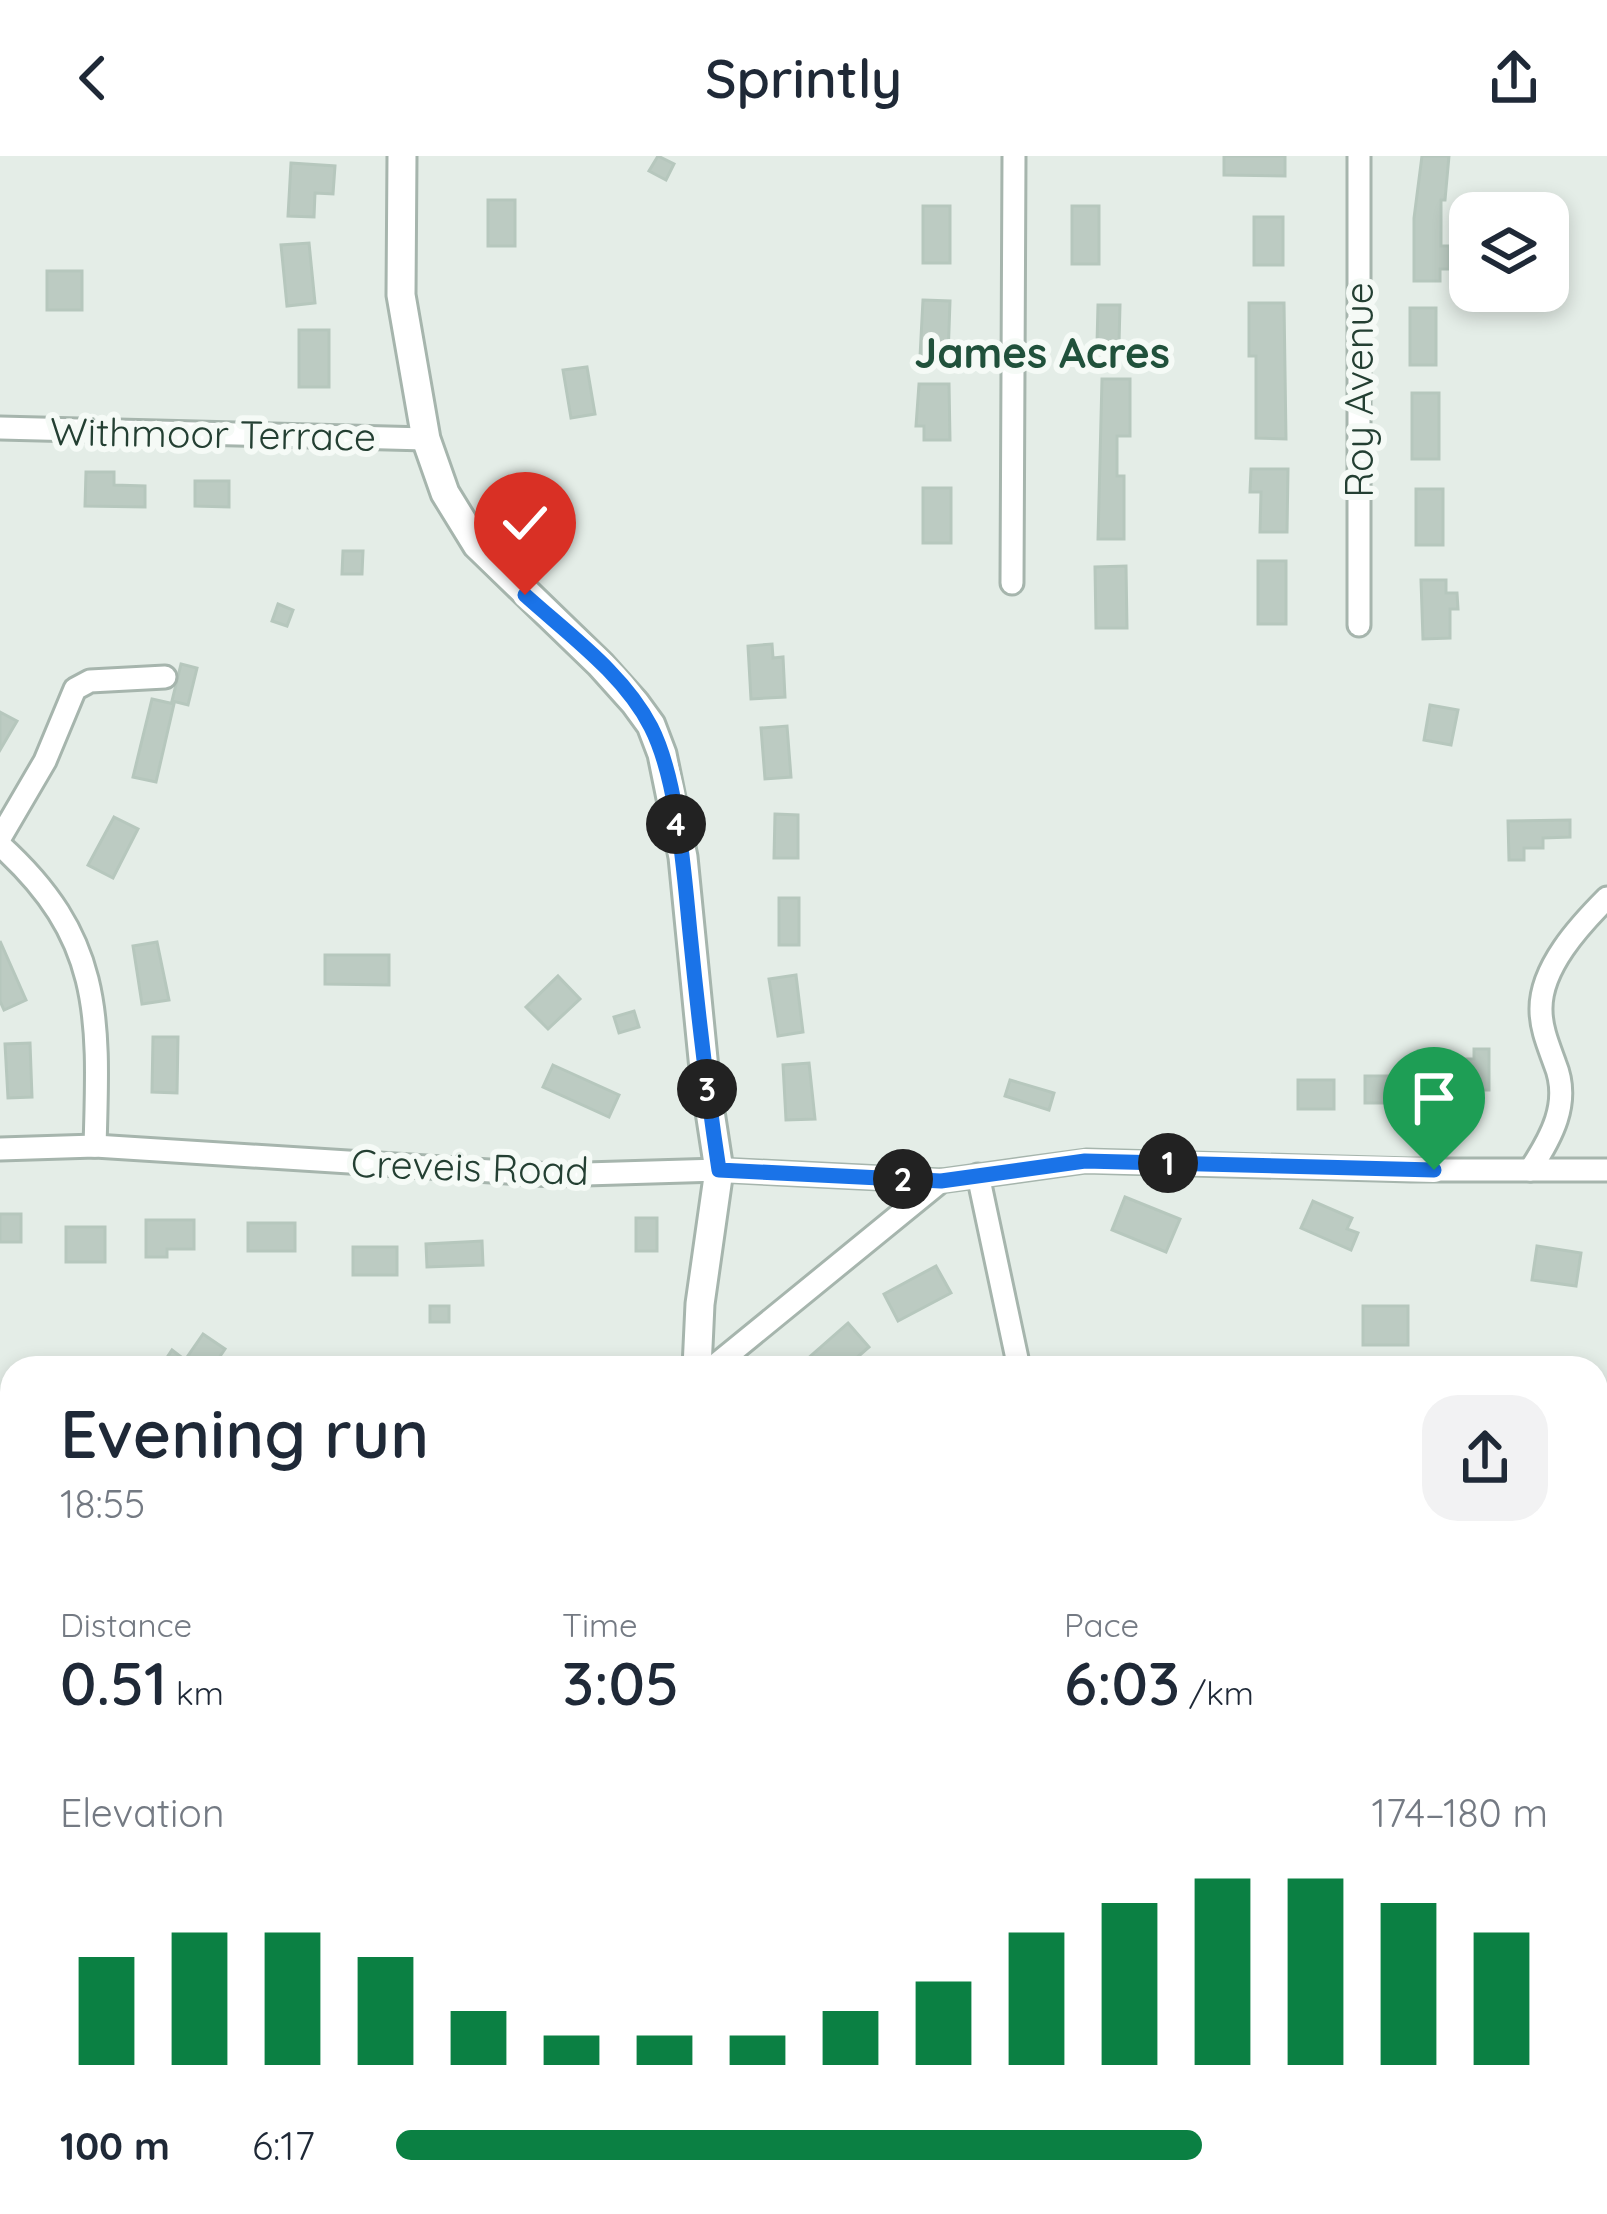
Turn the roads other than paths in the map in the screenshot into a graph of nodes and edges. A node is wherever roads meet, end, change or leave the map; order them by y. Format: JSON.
{"nodes":[{"id":1,"x":402,"y":156,"type":"edge"},
{"id":2,"x":1014,"y":156,"type":"edge"},
{"id":3,"x":1359,"y":156,"type":"edge"},
{"id":4,"x":0,"y":428,"type":"edge"},
{"id":5,"x":426,"y":439,"type":"junction"},
{"id":6,"x":1012,"y":583,"type":"dead end"},
{"id":7,"x":1359,"y":625,"type":"dead end"},
{"id":8,"x":165,"y":677,"type":"dead end"},
{"id":9,"x":0,"y":842,"type":"edge"},
{"id":10,"x":1607,"y":898,"type":"edge"},
{"id":11,"x":95,"y":1146,"type":"junction"},
{"id":12,"x":0,"y":1149,"type":"edge"},
{"id":13,"x":719,"y":1170,"type":"junction"},
{"id":14,"x":1530,"y":1170,"type":"junction"},
{"id":15,"x":1607,"y":1170,"type":"edge"},
{"id":16,"x":978,"y":1174,"type":"junction"},
{"id":17,"x":941,"y":1181,"type":"junction"},
{"id":18,"x":698,"y":1356,"type":"edge"},
{"id":19,"x":727,"y":1356,"type":"edge"},
{"id":20,"x":1016,"y":1356,"type":"edge"}],
"edges":[{"from":1,"to":5,"type":"street"},
{"from":2,"to":6,"type":"street"},
{"from":3,"to":7,"type":"street","name":"Roy Avenue"},
{"from":4,"to":5,"type":"street","name":"Withmoor Terrace"},
{"from":5,"to":13,"type":"street"},
{"from":8,"to":9,"type":"street"},
{"from":9,"to":11,"type":"street"},
{"from":10,"to":14,"type":"street"},
{"from":11,"to":12,"type":"street","name":"Creveis Road"},
{"from":11,"to":13,"type":"street","name":"Creveis Road"},
{"from":13,"to":17,"type":"street","name":"Creveis Road"},
{"from":13,"to":18,"type":"street"},
{"from":14,"to":15,"type":"street"},
{"from":14,"to":16,"type":"street"},
{"from":16,"to":17,"type":"street"},
{"from":16,"to":20,"type":"street"},
{"from":17,"to":19,"type":"street"}]}
